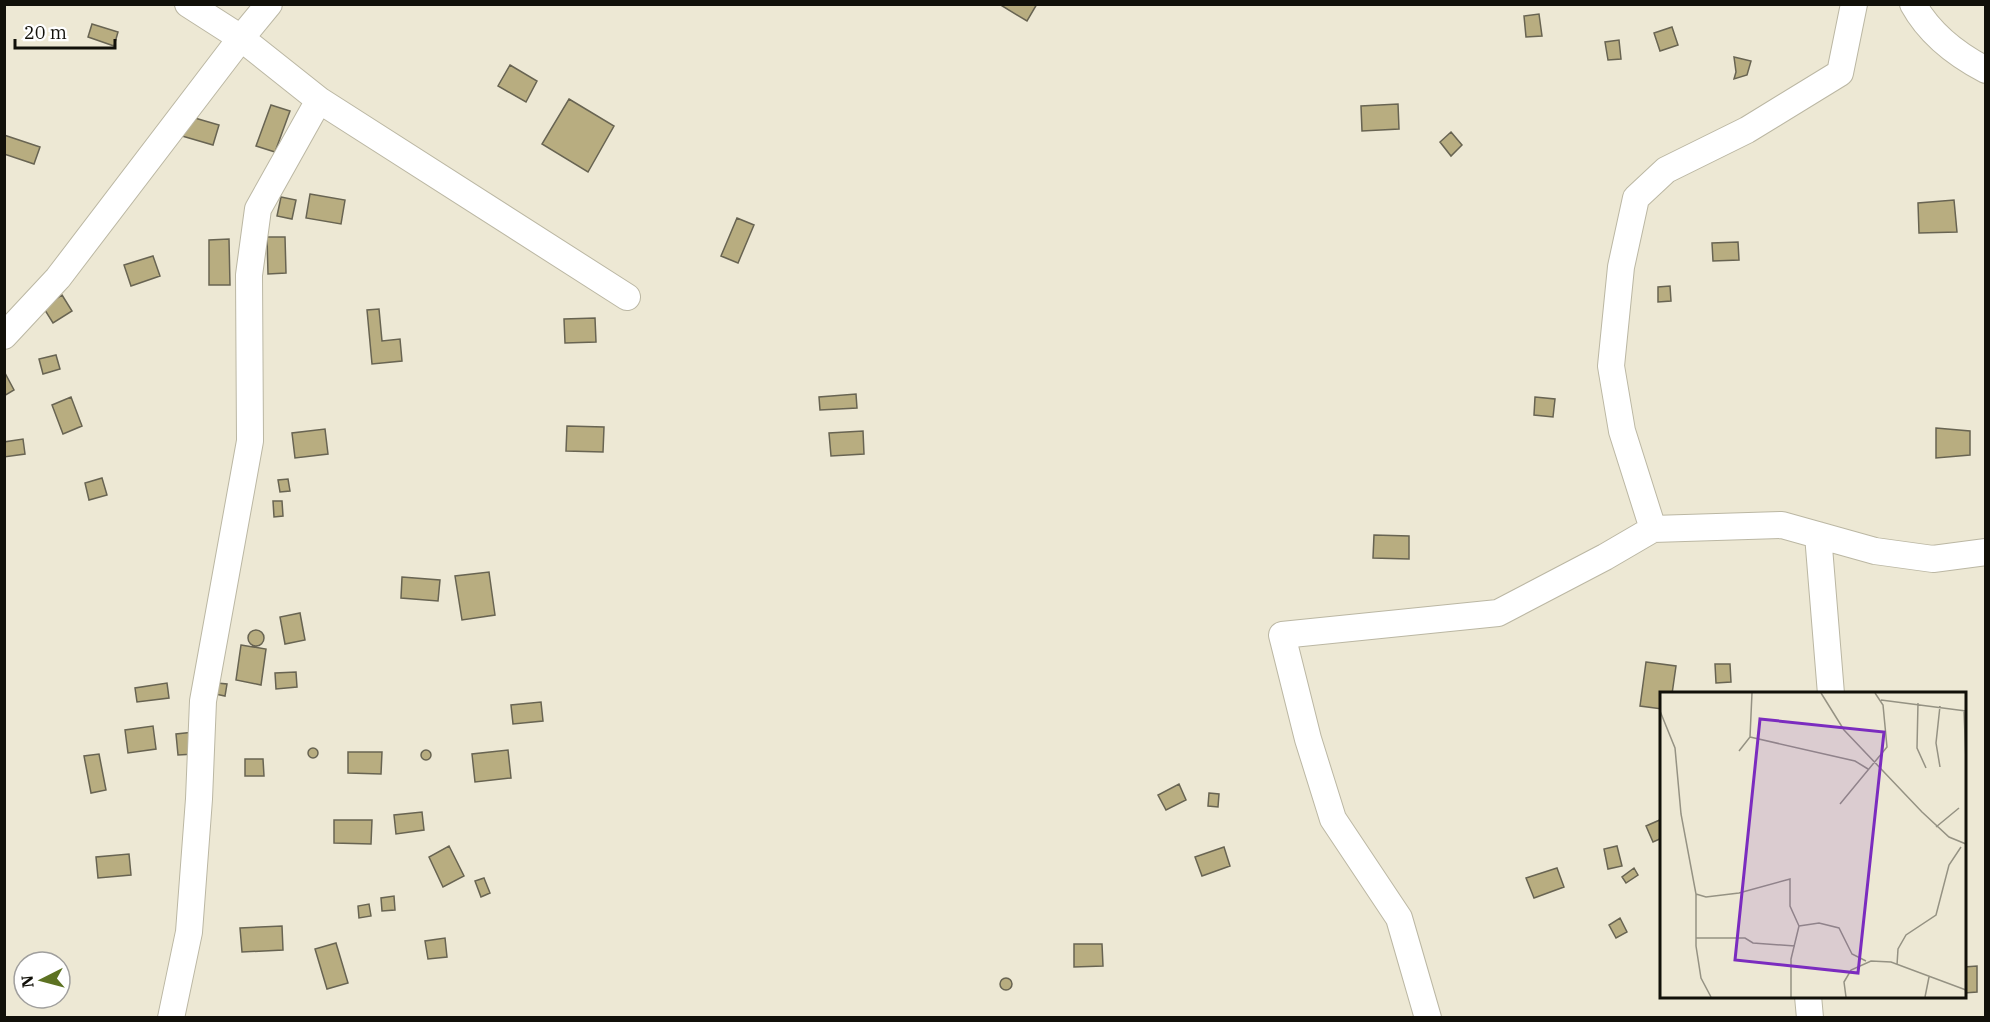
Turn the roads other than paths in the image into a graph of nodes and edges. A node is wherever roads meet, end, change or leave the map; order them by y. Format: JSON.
{"nodes":[{"id":1,"x":188,"y":4,"type":"edge"},
{"id":2,"x":269,"y":4,"type":"edge"},
{"id":3,"x":1854,"y":4,"type":"edge"},
{"id":4,"x":1913,"y":4,"type":"edge"},
{"id":5,"x":241,"y":38,"type":"junction"},
{"id":6,"x":1986,"y":70,"type":"edge"},
{"id":7,"x":319,"y":99,"type":"junction"},
{"id":8,"x":627,"y":297,"type":"dead end"},
{"id":9,"x":4,"y":336,"type":"edge"},
{"id":10,"x":1653,"y":529,"type":"junction"},
{"id":11,"x":1818,"y":535,"type":"junction"},
{"id":12,"x":1986,"y":552,"type":"edge"},
{"id":13,"x":1831,"y":692,"type":"edge"},
{"id":14,"x":1808,"y":998,"type":"edge"},
{"id":15,"x":171,"y":1017,"type":"edge"},
{"id":16,"x":1428,"y":1017,"type":"edge"},
{"id":17,"x":1810,"y":1017,"type":"edge"}],
"edges":[{"from":1,"to":5,"type":"street"},
{"from":2,"to":5,"type":"street"},
{"from":3,"to":10,"type":"street"},
{"from":4,"to":6,"type":"street"},
{"from":5,"to":7,"type":"street"},
{"from":5,"to":9,"type":"street"},
{"from":7,"to":8,"type":"street"},
{"from":7,"to":15,"type":"street"},
{"from":10,"to":11,"type":"street"},
{"from":10,"to":16,"type":"street"},
{"from":11,"to":12,"type":"street"},
{"from":11,"to":13,"type":"street"},
{"from":14,"to":17,"type":"street"}]}
